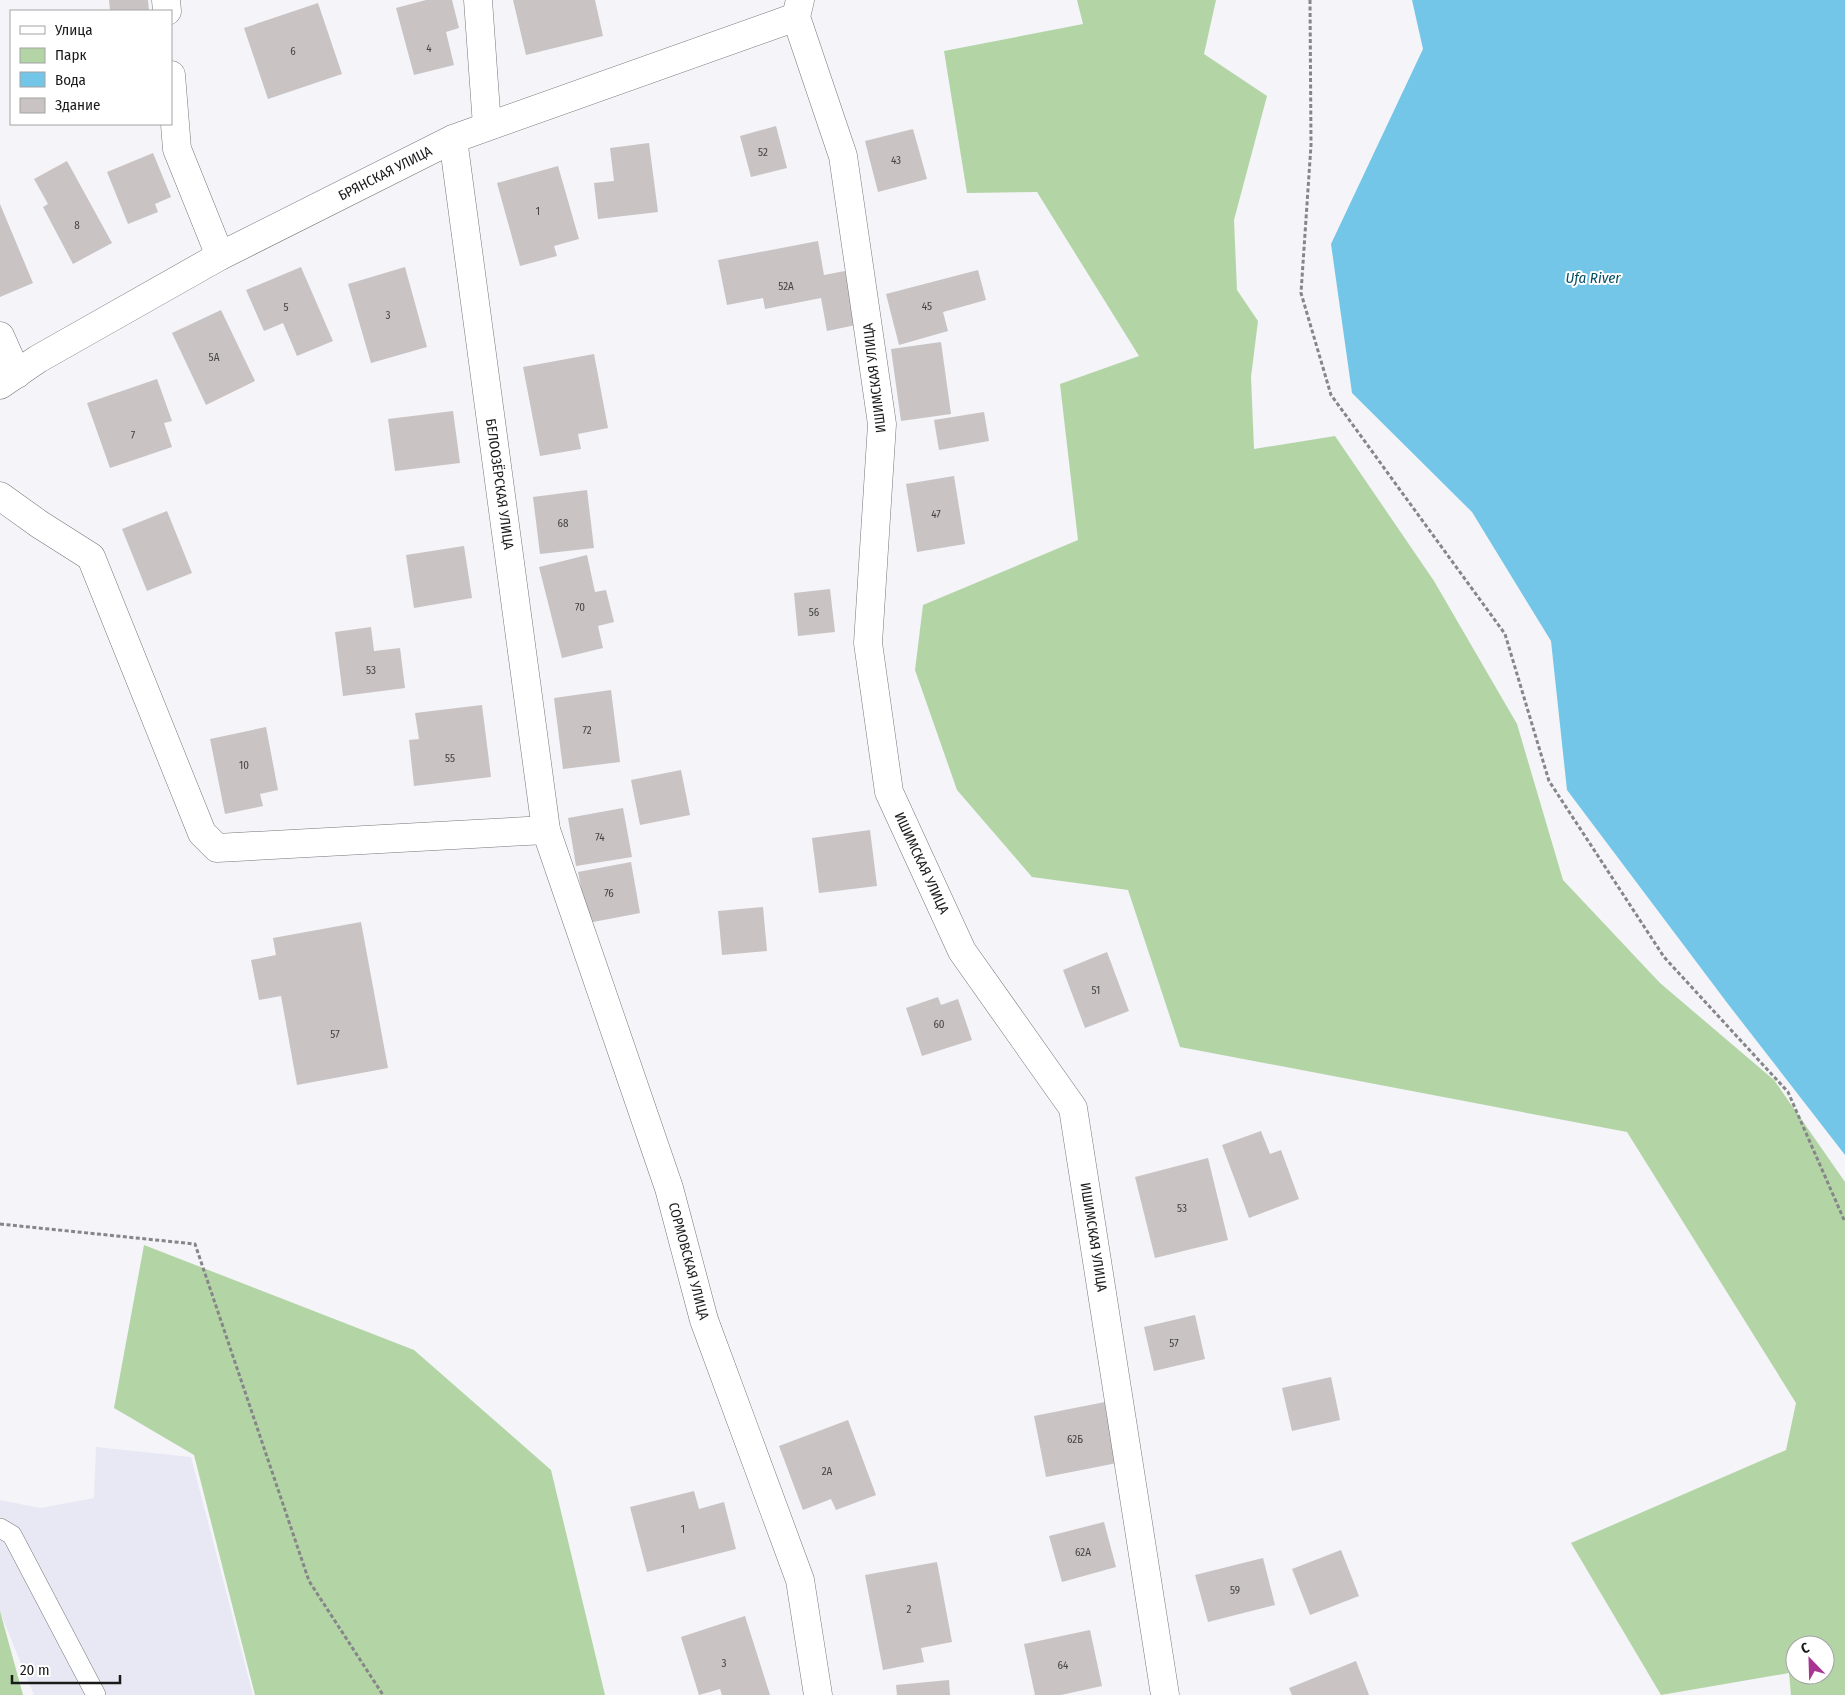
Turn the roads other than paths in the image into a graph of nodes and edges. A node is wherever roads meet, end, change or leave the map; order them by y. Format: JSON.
{"nodes":[{"id":1,"x":478,"y":0,"type":"edge"},
{"id":2,"x":798,"y":9,"type":"edge"},
{"id":3,"x":172,"y":87,"type":"edge"},
{"id":4,"x":487,"y":126,"type":"junction"},
{"id":5,"x":453,"y":139,"type":"junction"},
{"id":6,"x":220,"y":256,"type":"junction"},
{"id":7,"x":0,"y":336,"type":"edge"},
{"id":8,"x":8,"y":379,"type":"edge"},
{"id":9,"x":0,"y":496,"type":"edge"},
{"id":10,"x":546,"y":830,"type":"junction"},
{"id":11,"x":0,"y":1528,"type":"edge"},
{"id":12,"x":96,"y":1695,"type":"edge"},
{"id":13,"x":818,"y":1695,"type":"edge"},
{"id":14,"x":1165,"y":1695,"type":"edge"}],
"edges":[{"from":1,"to":4,"type":"street"},
{"from":2,"to":4,"type":"street","name":"БРЯНСКАЯ УЛИЦА"},
{"from":2,"to":14,"type":"street","name":"ИШИМСКАЯ УЛИЦА"},
{"from":3,"to":6,"type":"street"},
{"from":4,"to":5,"type":"street","name":"БРЯНСКАЯ УЛИЦА"},
{"from":5,"to":6,"type":"street","name":"БРЯНСКАЯ УЛИЦА"},
{"from":5,"to":10,"type":"street","name":"БЕЛООЗЁРСКАЯ УЛИЦА"},
{"from":6,"to":8,"type":"street","name":"БРЯНСКАЯ УЛИЦА"},
{"from":7,"to":8,"type":"street"},
{"from":9,"to":10,"type":"street"},
{"from":10,"to":13,"type":"street","name":"СОРМОВСКАЯ УЛИЦА"},
{"from":11,"to":12,"type":"lane"}]}
